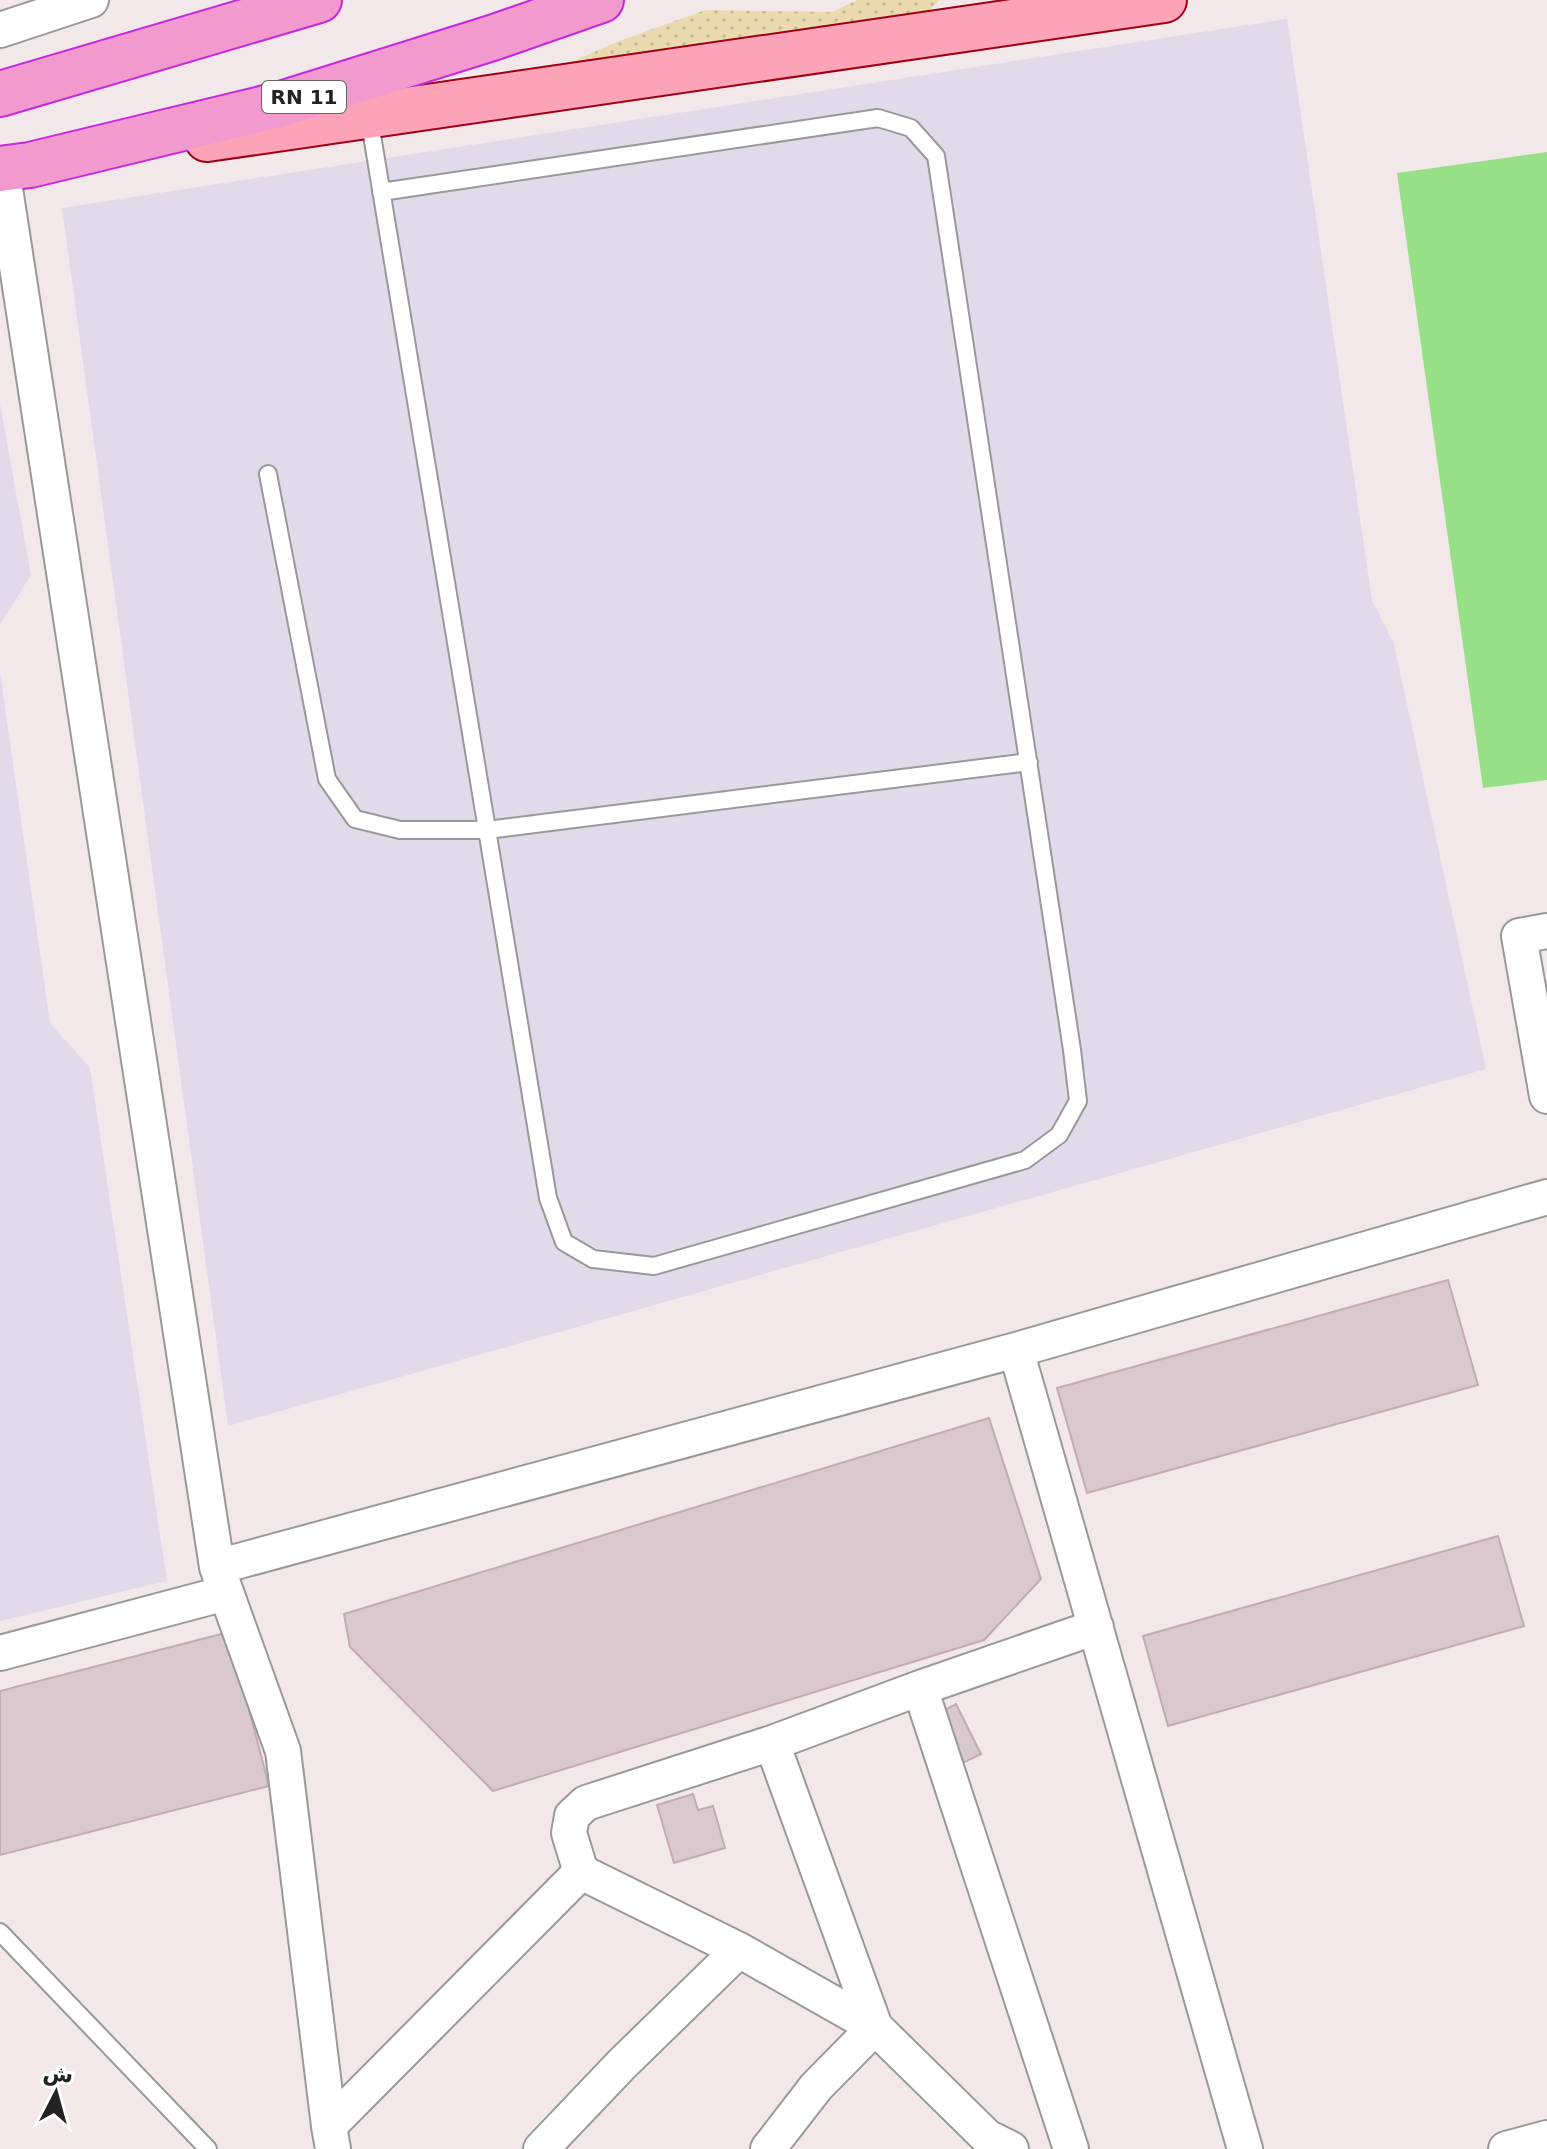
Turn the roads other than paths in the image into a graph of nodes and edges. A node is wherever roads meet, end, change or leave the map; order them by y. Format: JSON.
{"nodes":[{"id":1,"x":91,"y":0,"type":"edge"},
{"id":2,"x":319,"y":0,"type":"edge"},
{"id":3,"x":601,"y":0,"type":"edge"},
{"id":4,"x":1164,"y":0,"type":"edge"},
{"id":5,"x":1054,"y":8,"type":"edge"},
{"id":6,"x":0,"y":30,"type":"edge"},
{"id":7,"x":3,"y":85,"type":"edge"},
{"id":8,"x":368,"y":116,"type":"junction"},
{"id":9,"x":11,"y":168,"type":"edge"},
{"id":10,"x":381,"y":192,"type":"junction"},
{"id":11,"x":268,"y":474,"type":"dead end"},
{"id":12,"x":1029,"y":762,"type":"junction"},
{"id":13,"x":487,"y":830,"type":"junction"},
{"id":14,"x":1547,"y":931,"type":"edge"},
{"id":15,"x":1547,"y":1096,"type":"edge"},
{"id":16,"x":1547,"y":1197,"type":"edge"},
{"id":17,"x":1016,"y":1350,"type":"junction"},
{"id":18,"x":221,"y":1580,"type":"junction"},
{"id":19,"x":1096,"y":1627,"type":"junction"},
{"id":20,"x":0,"y":1653,"type":"edge"},
{"id":21,"x":920,"y":1688,"type":"junction"},
{"id":22,"x":772,"y":1743,"type":"junction"},
{"id":23,"x":581,"y":1872,"type":"junction"},
{"id":24,"x":0,"y":1932,"type":"edge"},
{"id":25,"x":739,"y":1950,"type":"junction"},
{"id":26,"x":875,"y":2027,"type":"junction"},
{"id":27,"x":331,"y":2138,"type":"edge"},
{"id":28,"x":1547,"y":2138,"type":"edge"},
{"id":29,"x":991,"y":2145,"type":"edge"},
{"id":30,"x":208,"y":2149,"type":"edge"},
{"id":31,"x":541,"y":2149,"type":"edge"},
{"id":32,"x":768,"y":2149,"type":"edge"},
{"id":33,"x":1071,"y":2149,"type":"edge"},
{"id":34,"x":1245,"y":2149,"type":"edge"},
{"id":35,"x":1506,"y":2149,"type":"edge"}],
"edges":[{"from":1,"to":6,"type":"street"},
{"from":2,"to":7,"type":"highway"},
{"from":3,"to":9,"type":"highway","number":"RN 11"},
{"from":4,"to":5,"type":"main road"},
{"from":5,"to":8,"type":"main road"},
{"from":8,"to":9,"type":"main road"},
{"from":8,"to":10,"type":"lane"},
{"from":9,"to":18,"type":"street"},
{"from":10,"to":12,"type":"lane"},
{"from":10,"to":13,"type":"lane"},
{"from":11,"to":13,"type":"lane"},
{"from":12,"to":13,"type":"lane"},
{"from":12,"to":13,"type":"lane"},
{"from":14,"to":15,"type":"street"},
{"from":16,"to":17,"type":"street"},
{"from":17,"to":18,"type":"street"},
{"from":17,"to":19,"type":"street"},
{"from":18,"to":20,"type":"street"},
{"from":18,"to":27,"type":"street"},
{"from":19,"to":21,"type":"street"},
{"from":19,"to":34,"type":"street"},
{"from":21,"to":22,"type":"street"},
{"from":21,"to":33,"type":"street"},
{"from":22,"to":23,"type":"street"},
{"from":22,"to":26,"type":"street"},
{"from":23,"to":25,"type":"street"},
{"from":23,"to":27,"type":"street"},
{"from":24,"to":30,"type":"lane"},
{"from":25,"to":26,"type":"street"},
{"from":25,"to":31,"type":"street"},
{"from":26,"to":29,"type":"street"},
{"from":26,"to":32,"type":"street"},
{"from":28,"to":35,"type":"street"}]}
